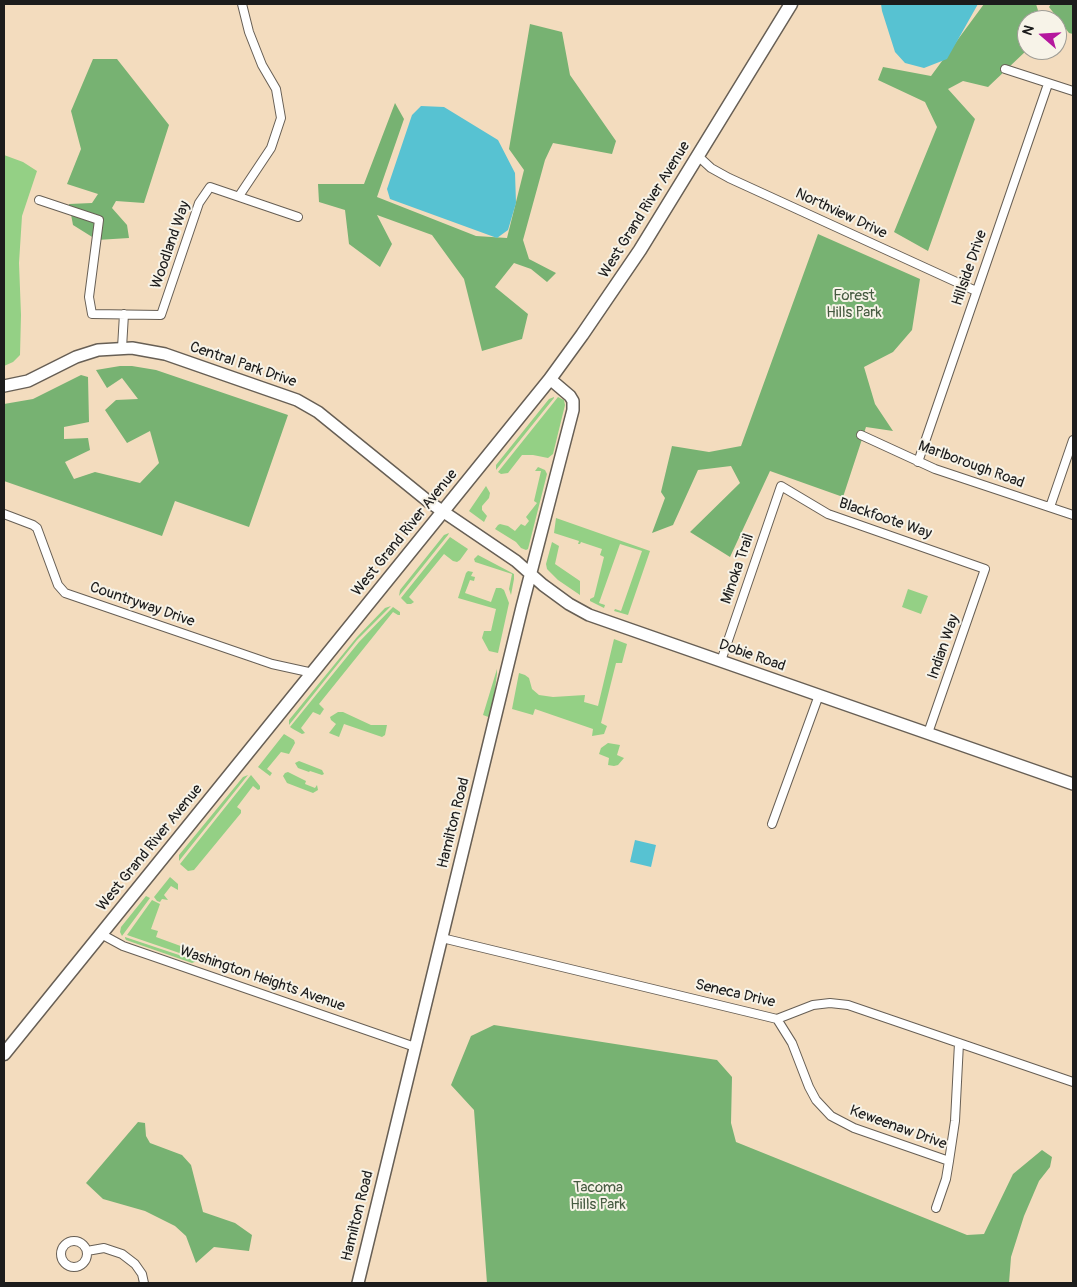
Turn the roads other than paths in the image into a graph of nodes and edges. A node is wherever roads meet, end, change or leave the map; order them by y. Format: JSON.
{"nodes":[{"id":1,"x":242,"y":4,"type":"edge"},
{"id":2,"x":791,"y":4,"type":"edge"},
{"id":3,"x":1005,"y":69,"type":"dead end"},
{"id":4,"x":1048,"y":84,"type":"junction"},
{"id":5,"x":1073,"y":92,"type":"edge"},
{"id":6,"x":698,"y":156,"type":"junction"},
{"id":7,"x":239,"y":196,"type":"junction"},
{"id":8,"x":39,"y":200,"type":"dead end"},
{"id":9,"x":298,"y":217,"type":"dead end"},
{"id":10,"x":976,"y":291,"type":"junction"},
{"id":11,"x":124,"y":314,"type":"junction"},
{"id":12,"x":122,"y":348,"type":"junction"},
{"id":13,"x":550,"y":379,"type":"junction"},
{"id":14,"x":4,"y":386,"type":"edge"},
{"id":15,"x":861,"y":435,"type":"dead end"},
{"id":16,"x":1073,"y":440,"type":"edge"},
{"id":17,"x":918,"y":462,"type":"junction"},
{"id":18,"x":781,"y":486,"type":"joint"},
{"id":19,"x":1050,"y":508,"type":"junction"},
{"id":20,"x":444,"y":512,"type":"junction"},
{"id":21,"x":4,"y":514,"type":"edge"},
{"id":22,"x":1073,"y":515,"type":"edge"},
{"id":23,"x":985,"y":569,"type":"joint"},
{"id":24,"x":530,"y":574,"type":"junction"},
{"id":25,"x":721,"y":661,"type":"junction"},
{"id":26,"x":313,"y":673,"type":"junction"},
{"id":27,"x":819,"y":695,"type":"junction"},
{"id":28,"x":928,"y":733,"type":"junction"},
{"id":29,"x":1073,"y":784,"type":"edge"},
{"id":30,"x":772,"y":824,"type":"dead end"},
{"id":31,"x":101,"y":934,"type":"junction"},
{"id":32,"x":442,"y":938,"type":"junction"},
{"id":33,"x":777,"y":1019,"type":"junction"},
{"id":34,"x":959,"y":1043,"type":"junction"},
{"id":35,"x":415,"y":1046,"type":"junction"},
{"id":36,"x":4,"y":1054,"type":"edge"},
{"id":37,"x":1073,"y":1082,"type":"edge"},
{"id":38,"x":949,"y":1160,"type":"junction"},
{"id":39,"x":936,"y":1208,"type":"dead end"},
{"id":40,"x":87,"y":1251,"type":"dead end"},
{"id":41,"x":144,"y":1283,"type":"edge"},
{"id":42,"x":358,"y":1283,"type":"edge"}],
"edges":[{"from":1,"to":7,"type":"street"},
{"from":2,"to":6,"type":"main road","name":"West Grand River Avenue"},
{"from":3,"to":4,"type":"street"},
{"from":4,"to":5,"type":"street"},
{"from":4,"to":10,"type":"street","name":"Hillside Drive"},
{"from":6,"to":10,"type":"street","name":"Northview Drive"},
{"from":6,"to":13,"type":"main road","name":"West Grand River Avenue"},
{"from":7,"to":9,"type":"street"},
{"from":7,"to":11,"type":"street","name":"Woodland Way"},
{"from":8,"to":11,"type":"street"},
{"from":10,"to":17,"type":"street","name":"Hillside Drive"},
{"from":11,"to":12,"type":"street"},
{"from":12,"to":14,"type":"street","name":"Central Park Drive"},
{"from":12,"to":20,"type":"street","name":"Central Park Drive"},
{"from":13,"to":20,"type":"main road","name":"West Grand River Avenue"},
{"from":13,"to":24,"type":"street","name":"Hamilton Road"},
{"from":15,"to":17,"type":"street","name":"Marlborough Road"},
{"from":16,"to":19,"type":"street"},
{"from":17,"to":19,"type":"street","name":"Marlborough Road"},
{"from":18,"to":23,"type":"street","name":"Blackfoote Way"},
{"from":18,"to":25,"type":"street","name":"Minoka Trail"},
{"from":19,"to":22,"type":"street","name":"Marlborough Road"},
{"from":20,"to":24,"type":"street","name":"Dobie Road"},
{"from":20,"to":26,"type":"main road","name":"West Grand River Avenue"},
{"from":21,"to":26,"type":"street","name":"Countryway Drive"},
{"from":23,"to":28,"type":"street","name":"Indian Way"},
{"from":24,"to":25,"type":"street","name":"Dobie Road"},
{"from":24,"to":32,"type":"street","name":"Hamilton Road"},
{"from":25,"to":27,"type":"street","name":"Dobie Road"},
{"from":26,"to":31,"type":"main road","name":"West Grand River Avenue"},
{"from":27,"to":28,"type":"street","name":"Dobie Road"},
{"from":27,"to":30,"type":"street"},
{"from":28,"to":29,"type":"street","name":"Dobie Road"},
{"from":31,"to":35,"type":"street","name":"Washington Heights Avenue"},
{"from":31,"to":36,"type":"main road","name":"West Grand River Avenue"},
{"from":32,"to":33,"type":"street","name":"Seneca Drive"},
{"from":32,"to":35,"type":"street","name":"Hamilton Road"},
{"from":33,"to":34,"type":"street","name":"Seneca Drive"},
{"from":33,"to":38,"type":"street","name":"Keweenaw Drive"},
{"from":34,"to":37,"type":"street","name":"Seneca Drive"},
{"from":34,"to":38,"type":"street"},
{"from":35,"to":42,"type":"street","name":"Hamilton Road"},
{"from":38,"to":39,"type":"street"},
{"from":40,"to":41,"type":"street"}]}
